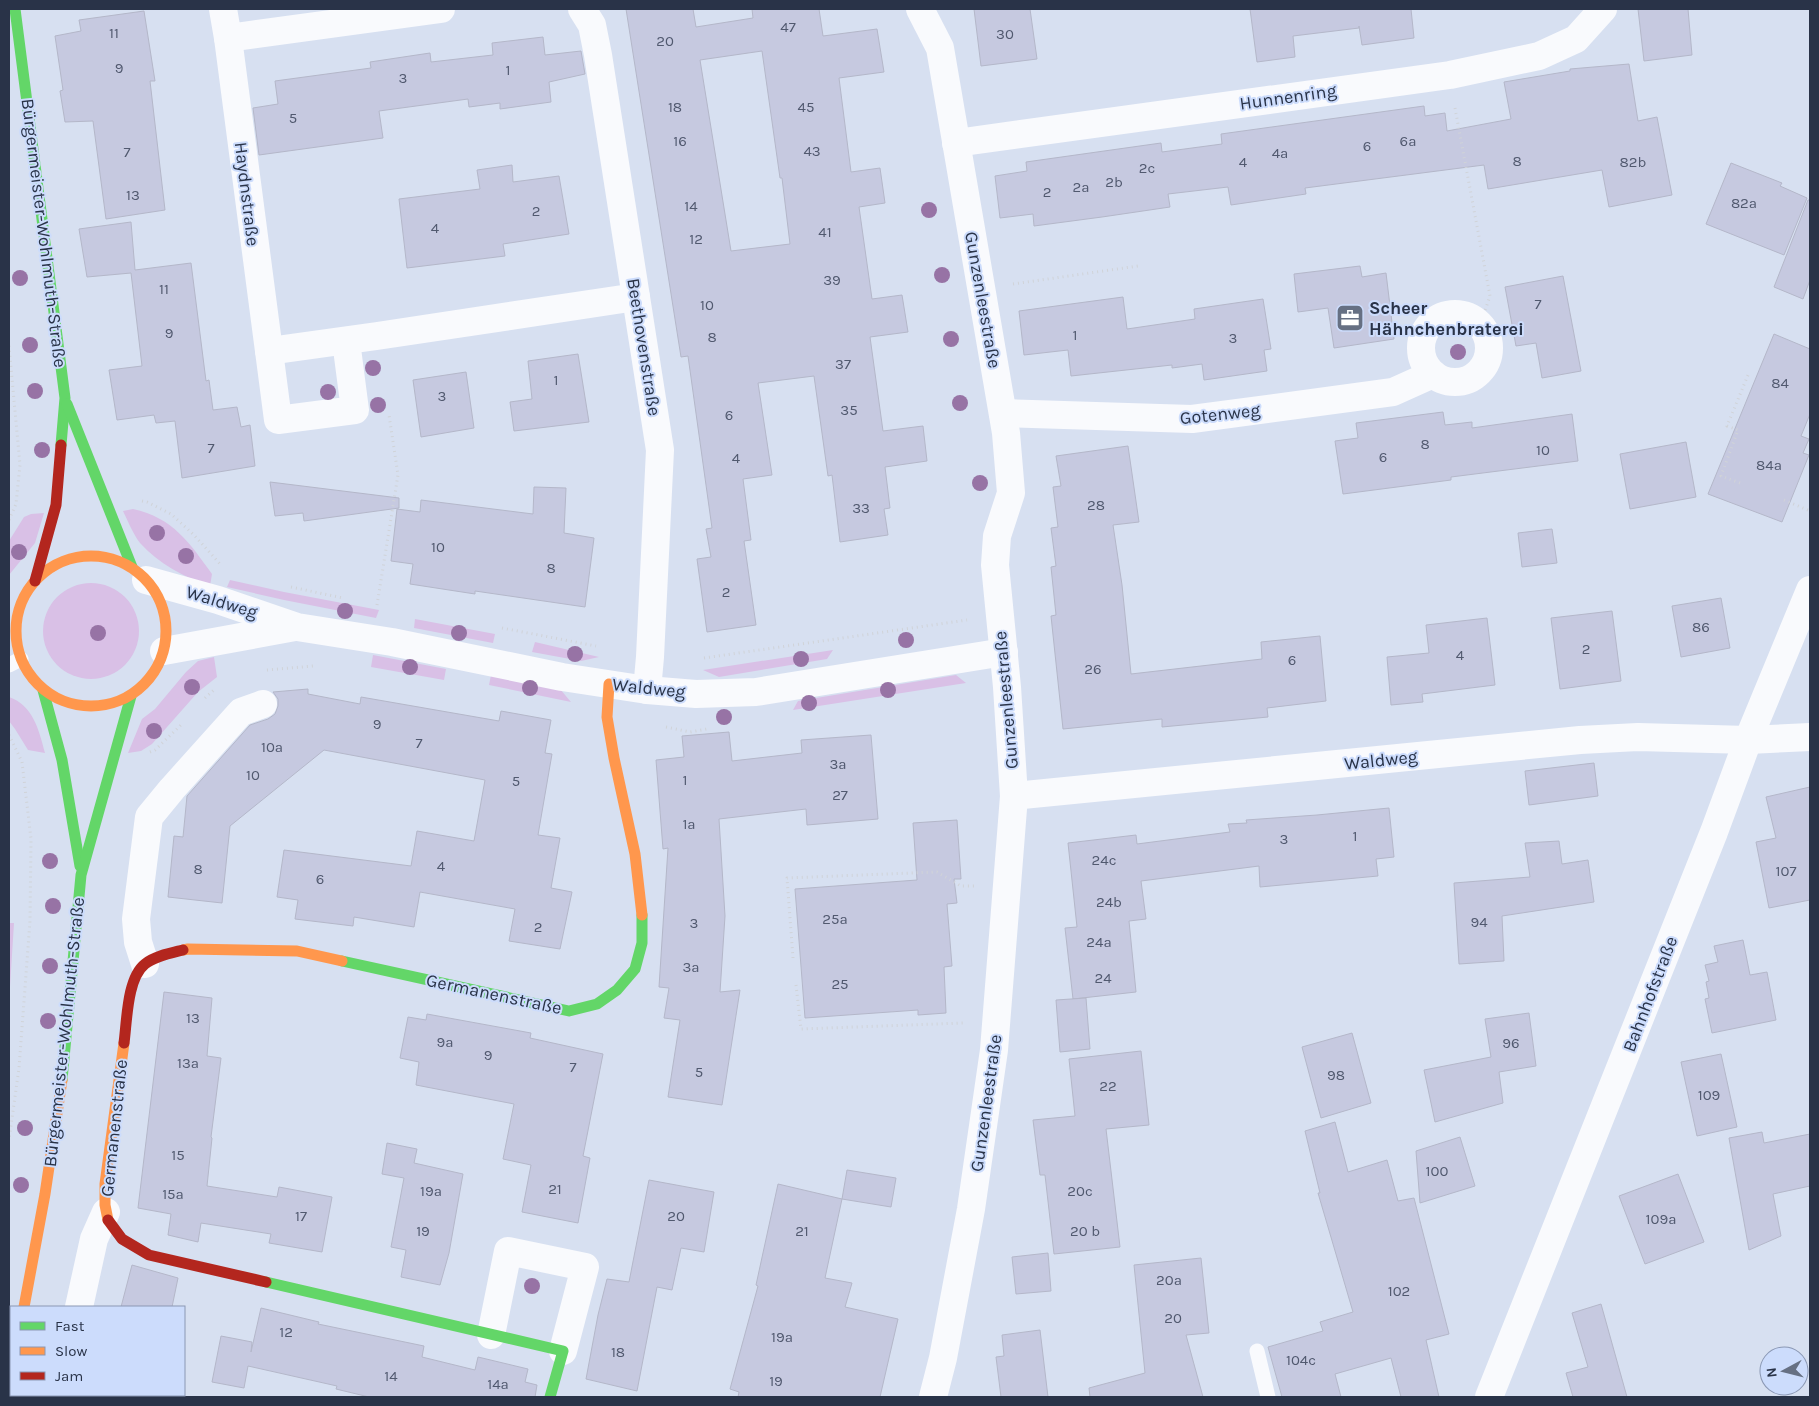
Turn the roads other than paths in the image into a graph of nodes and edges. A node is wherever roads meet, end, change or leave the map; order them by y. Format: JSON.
{"nodes":[{"id":1,"x":15,"y":9,"type":"edge"},
{"id":2,"x":223,"y":9,"type":"edge"},
{"id":3,"x":441,"y":9,"type":"edge"},
{"id":4,"x":582,"y":9,"type":"edge"},
{"id":5,"x":920,"y":9,"type":"edge"},
{"id":6,"x":1603,"y":9,"type":"edge"},
{"id":7,"x":228,"y":38,"type":"junction"},
{"id":8,"x":956,"y":143,"type":"junction"},
{"id":9,"x":636,"y":297,"type":"junction"},
{"id":10,"x":346,"y":341,"type":"junction"},
{"id":11,"x":269,"y":351,"type":"junction"},
{"id":12,"x":1433,"y":374,"type":"junction"},
{"id":13,"x":65,"y":398,"type":"junction"},
{"id":14,"x":1002,"y":412,"type":"junction"},
{"id":15,"x":139,"y":574,"type":"junction"},
{"id":16,"x":34,"y":581,"type":"junction"},
{"id":17,"x":1810,"y":590,"type":"edge"},
{"id":18,"x":297,"y":627,"type":"junction"},
{"id":19,"x":164,"y":651,"type":"junction"},
{"id":20,"x":1004,"y":652,"type":"junction"},
{"id":21,"x":15,"y":662,"type":"edge"},
{"id":22,"x":609,"y":684,"type":"junction"},
{"id":23,"x":43,"y":690,"type":"junction"},
{"id":24,"x":647,"y":690,"type":"junction"},
{"id":25,"x":131,"y":696,"type":"junction"},
{"id":26,"x":263,"y":704,"type":"dead end"},
{"id":27,"x":1810,"y":737,"type":"edge"},
{"id":28,"x":1748,"y":740,"type":"junction"},
{"id":29,"x":1014,"y":796,"type":"junction"},
{"id":30,"x":81,"y":875,"type":"junction"},
{"id":31,"x":145,"y":964,"type":"junction"},
{"id":32,"x":106,"y":1212,"type":"junction"},
{"id":33,"x":24,"y":1306,"type":"edge"},
{"id":34,"x":79,"y":1306,"type":"edge"},
{"id":35,"x":491,"y":1335,"type":"junction"},
{"id":36,"x":563,"y":1351,"type":"junction"},
{"id":37,"x":1257,"y":1351,"type":"dead end"},
{"id":38,"x":550,"y":1397,"type":"edge"},
{"id":39,"x":933,"y":1397,"type":"edge"},
{"id":40,"x":1268,"y":1397,"type":"edge"},
{"id":41,"x":1489,"y":1397,"type":"edge"}],
"edges":[{"from":1,"to":13,"type":"street","name":"Bürgermeister-Wohlmuth-Straße"},
{"from":2,"to":7,"type":"street"},
{"from":3,"to":7,"type":"street"},
{"from":4,"to":9,"type":"street","name":"Beethovenstraße"},
{"from":5,"to":8,"type":"street","name":"Gunzenleestraße"},
{"from":6,"to":8,"type":"street","name":"Hunnenring"},
{"from":7,"to":11,"type":"street","name":"Haydnstraße"},
{"from":8,"to":14,"type":"street","name":"Gunzenleestraße"},
{"from":9,"to":10,"type":"street"},
{"from":9,"to":24,"type":"street","name":"Beethovenstraße"},
{"from":10,"to":11,"type":"street"},
{"from":10,"to":11,"type":"street","name":"Haydnstraße"},
{"from":12,"to":12,"type":"street"},
{"from":12,"to":14,"type":"street","name":"Gotenweg"},
{"from":13,"to":15,"type":"street","name":"Bürgermeister-Wohlmuth-Straße"},
{"from":13,"to":16,"type":"street","name":"Bürgermeister-Wohlmuth-Straße"},
{"from":14,"to":20,"type":"street","name":"Gunzenleestraße"},
{"from":15,"to":16,"type":"street","name":"Bürgermeister-Wohlmuth-Straße"},
{"from":15,"to":18,"type":"street","name":"Waldweg"},
{"from":15,"to":19,"type":"street","name":"Bürgermeister-Wohlmuth-Straße"},
{"from":16,"to":21,"type":"street","name":"Bürgermeister-Wohlmuth-Straße"},
{"from":17,"to":28,"type":"street","name":"Bahnhofstraße"},
{"from":18,"to":19,"type":"street","name":"Waldweg"},
{"from":18,"to":22,"type":"street","name":"Waldweg"},
{"from":19,"to":25,"type":"street","name":"Bürgermeister-Wohlmuth-Straße"},
{"from":20,"to":24,"type":"street","name":"Waldweg"},
{"from":20,"to":29,"type":"street","name":"Gunzenleestraße"},
{"from":21,"to":23,"type":"street","name":"Bürgermeister-Wohlmuth-Straße"},
{"from":22,"to":24,"type":"street","name":"Waldweg"},
{"from":22,"to":31,"type":"street","name":"Germanenstraße"},
{"from":23,"to":25,"type":"street","name":"Bürgermeister-Wohlmuth-Straße"},
{"from":23,"to":30,"type":"street","name":"Bürgermeister-Wohlmuth-Straße"},
{"from":25,"to":30,"type":"street","name":"Bürgermeister-Wohlmuth-Straße"},
{"from":26,"to":31,"type":"street"},
{"from":27,"to":28,"type":"street","name":"Waldweg"},
{"from":28,"to":29,"type":"street","name":"Waldweg"},
{"from":28,"to":41,"type":"street","name":"Bahnhofstraße"},
{"from":29,"to":39,"type":"street","name":"Gunzenleestraße"},
{"from":30,"to":33,"type":"street","name":"Bürgermeister-Wohlmuth-Straße"},
{"from":31,"to":32,"type":"street","name":"Germanenstraße"},
{"from":32,"to":34,"type":"street"},
{"from":32,"to":35,"type":"street","name":"Germanenstraße"},
{"from":35,"to":36,"type":"street","name":"Germanenstraße"},
{"from":35,"to":36,"type":"street"},
{"from":36,"to":38,"type":"street"},
{"from":37,"to":40,"type":"lane"}]}
